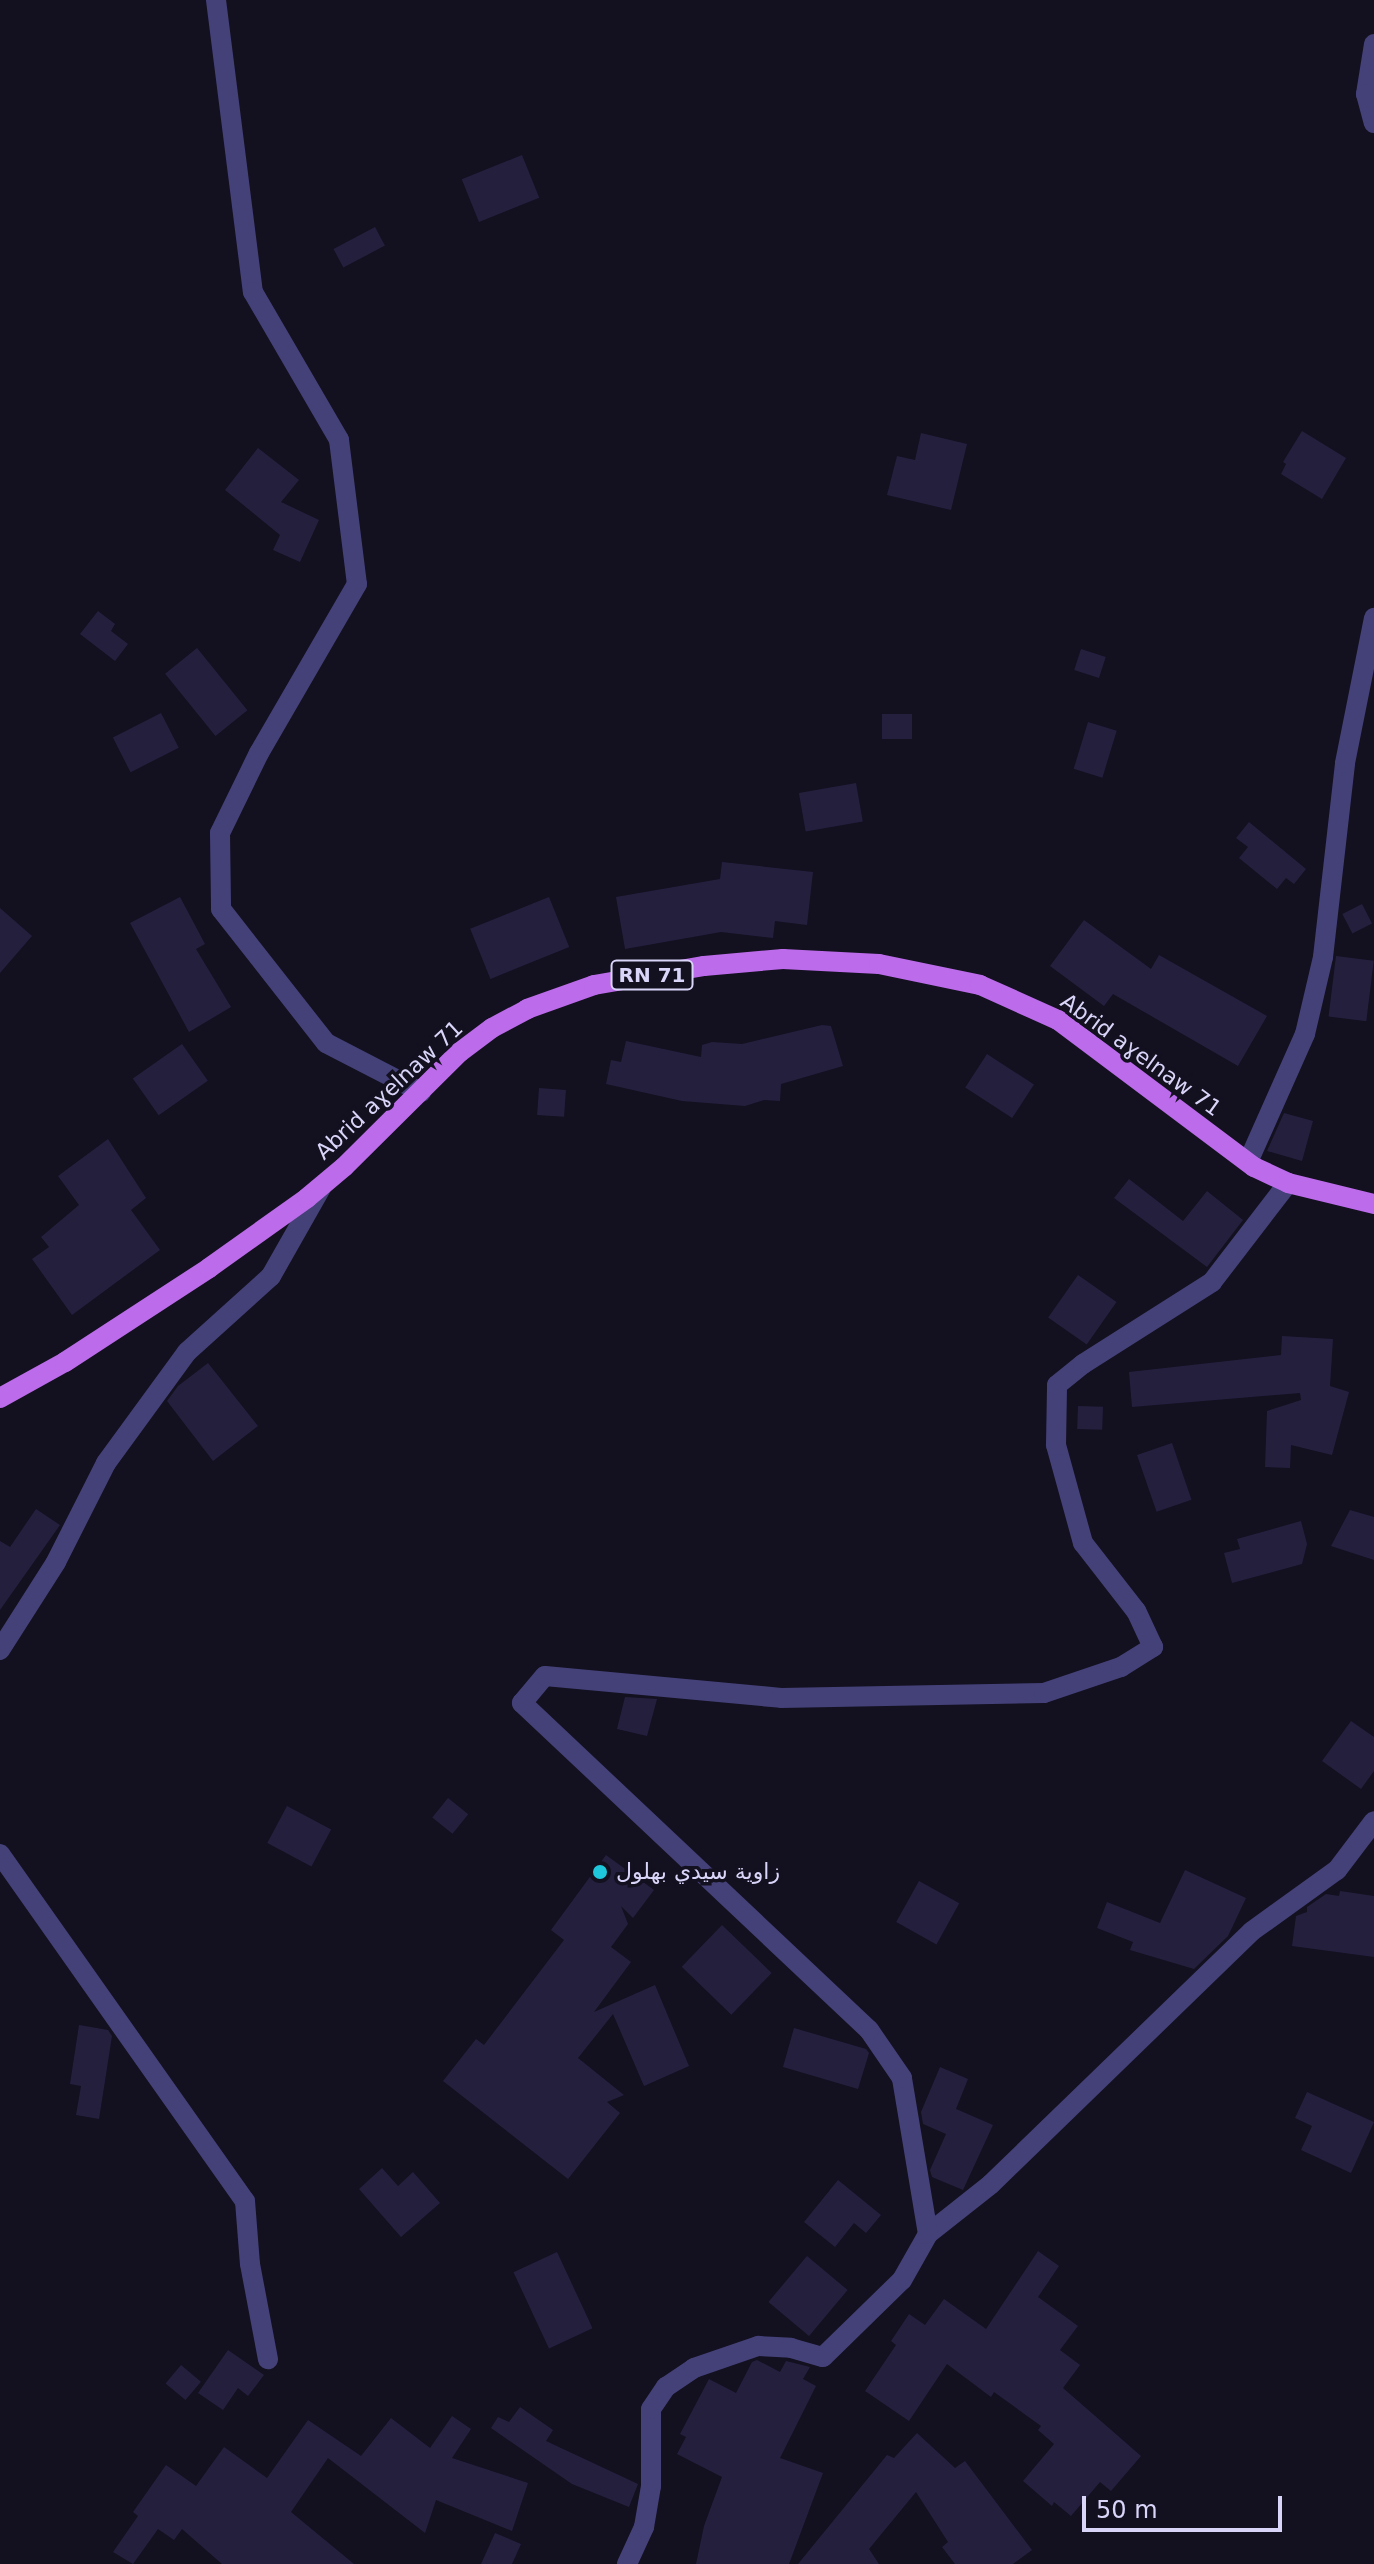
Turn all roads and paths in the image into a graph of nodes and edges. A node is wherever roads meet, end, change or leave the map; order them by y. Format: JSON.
{"nodes":[{"id":1,"x":216,"y":0,"type":"edge"},
{"id":2,"x":1374,"y":44,"type":"edge"},
{"id":3,"x":1374,"y":123,"type":"edge"},
{"id":4,"x":1374,"y":618,"type":"edge"},
{"id":5,"x":421,"y":1092,"type":"junction"},
{"id":6,"x":1248,"y":1162,"type":"junction"},
{"id":7,"x":1288,"y":1183,"type":"junction"},
{"id":8,"x":323,"y":1184,"type":"junction"},
{"id":9,"x":1374,"y":1204,"type":"edge"},
{"id":10,"x":0,"y":1398,"type":"edge"},
{"id":11,"x":0,"y":1650,"type":"edge"},
{"id":12,"x":1374,"y":1821,"type":"edge"},
{"id":13,"x":0,"y":1854,"type":"edge"},
{"id":14,"x":928,"y":2234,"type":"junction"},
{"id":15,"x":268,"y":2359,"type":"dead end"},
{"id":16,"x":627,"y":2564,"type":"edge"}],
"edges":[{"from":1,"to":5,"type":"street"},
{"from":2,"to":3,"type":"street"},
{"from":4,"to":6,"type":"street"},
{"from":5,"to":6,"type":"main road","name":"Abrid aɣelnaw 71","number":"RN 71"},
{"from":5,"to":8,"type":"main road","name":"Abrid aɣelnaw 71","number":"RN 71"},
{"from":6,"to":7,"type":"main road","name":"Abrid aɣelnaw 71","number":"RN 71"},
{"from":7,"to":9,"type":"main road","name":"Abrid aɣelnaw 71","number":"RN 71"},
{"from":7,"to":14,"type":"street"},
{"from":8,"to":10,"type":"main road","name":"Abrid aɣelnaw 71","number":"RN 71"},
{"from":8,"to":11,"type":"street"},
{"from":12,"to":14,"type":"street"},
{"from":13,"to":15,"type":"street"},
{"from":14,"to":16,"type":"street"}]}
